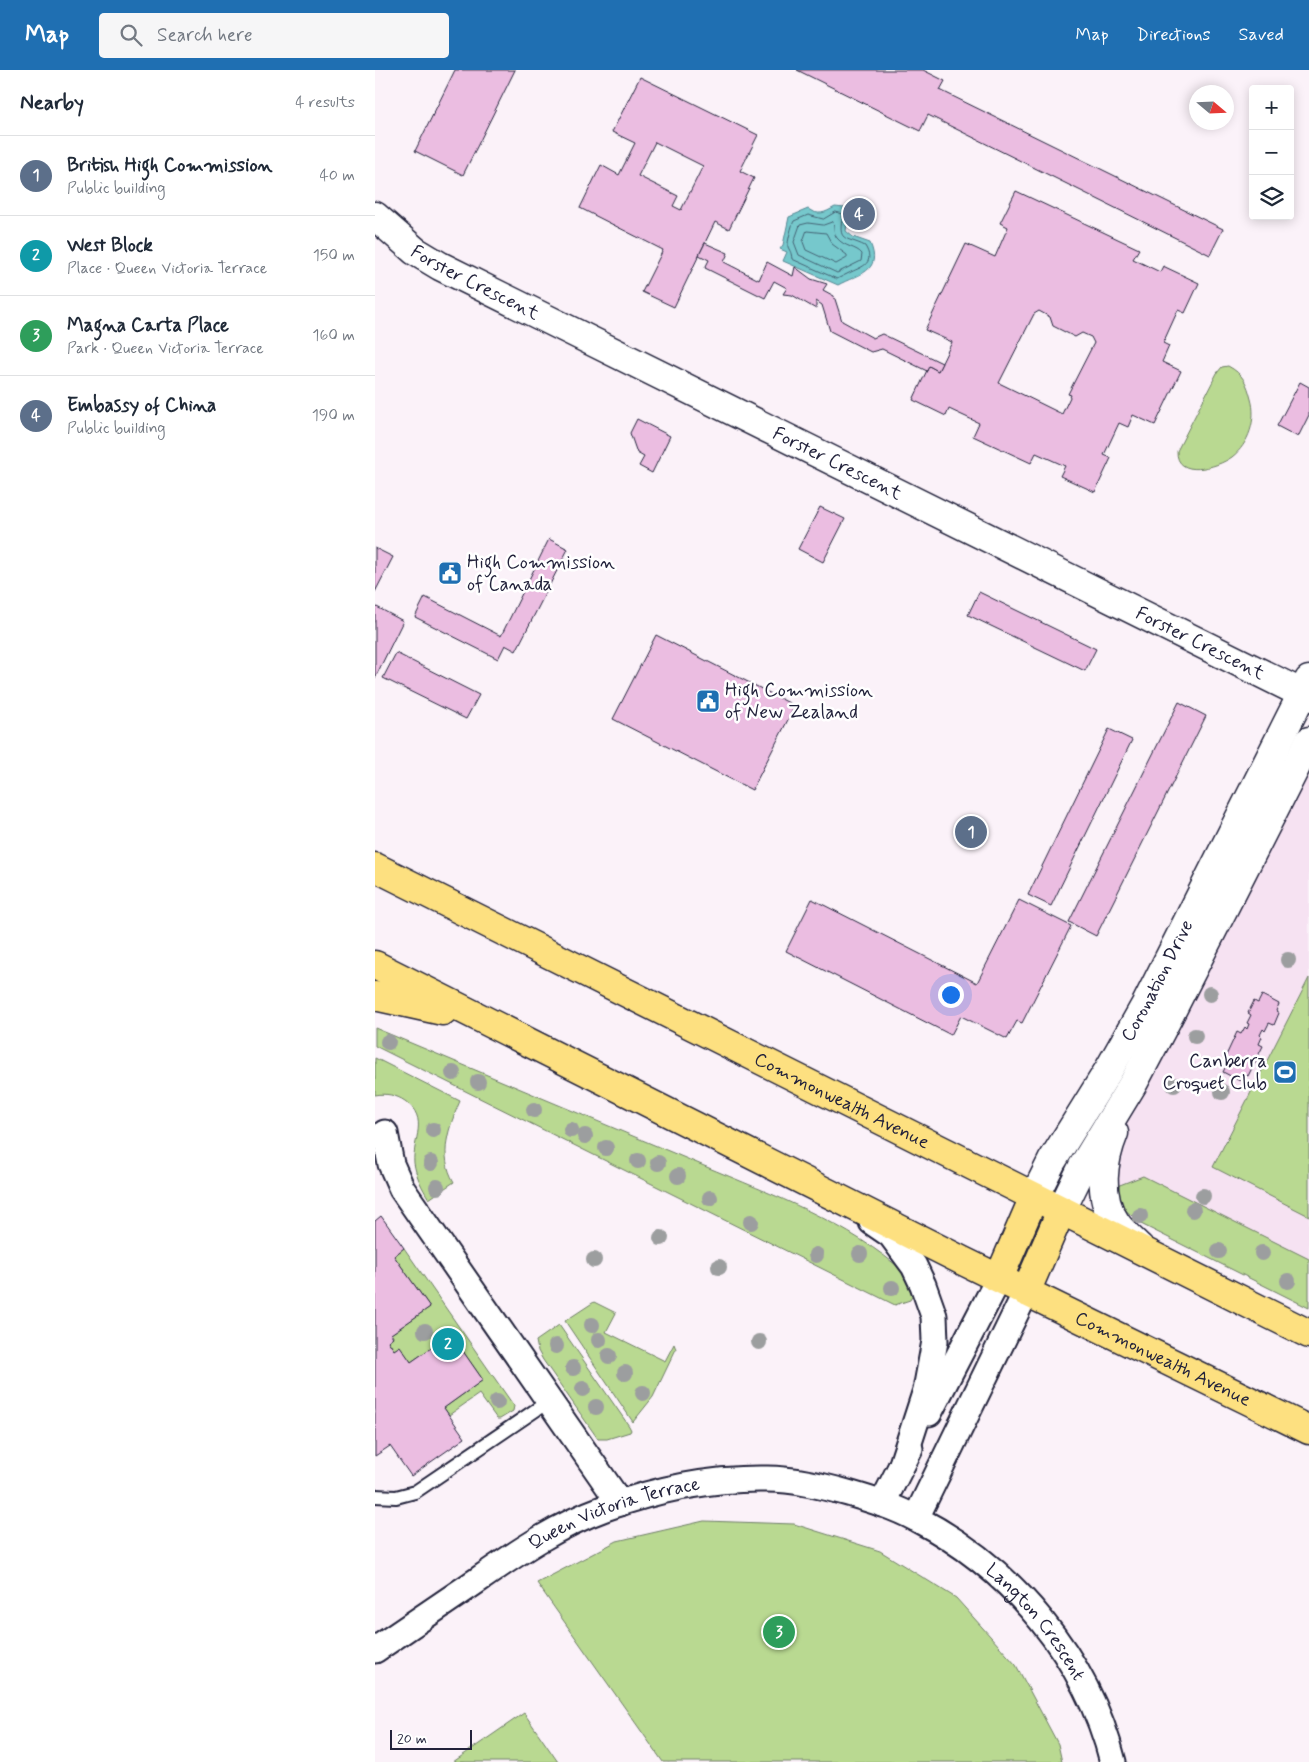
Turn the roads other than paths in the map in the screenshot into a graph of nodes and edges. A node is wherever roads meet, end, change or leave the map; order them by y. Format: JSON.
{"nodes":[{"id":1,"x":375,"y":216,"type":"edge"},
{"id":2,"x":1307,"y":690,"type":"edge"},
{"id":3,"x":1309,"y":741,"type":"edge"},
{"id":4,"x":375,"y":867,"type":"edge"},
{"id":5,"x":375,"y":965,"type":"edge"},
{"id":6,"x":375,"y":996,"type":"edge"},
{"id":7,"x":481,"y":1019,"type":"junction"},
{"id":8,"x":1134,"y":1082,"type":"junction"},
{"id":9,"x":385,"y":1133,"type":"dead end"},
{"id":10,"x":831,"y":1194,"type":"junction"},
{"id":11,"x":1034,"y":1197,"type":"junction"},
{"id":12,"x":1061,"y":1211,"type":"junction"},
{"id":13,"x":1143,"y":1251,"type":"junction"},
{"id":14,"x":999,"y":1278,"type":"junction"},
{"id":15,"x":1026,"y":1292,"type":"junction"},
{"id":16,"x":1309,"y":1334,"type":"edge"},
{"id":17,"x":549,"y":1401,"type":"junction"},
{"id":18,"x":1309,"y":1430,"type":"edge"},
{"id":19,"x":903,"y":1464,"type":"junction"},
{"id":20,"x":375,"y":1496,"type":"edge"},
{"id":21,"x":620,"y":1503,"type":"junction"},
{"id":22,"x":882,"y":1504,"type":"junction"},
{"id":23,"x":916,"y":1518,"type":"junction"},
{"id":24,"x":375,"y":1650,"type":"edge"},
{"id":25,"x":1113,"y":1762,"type":"edge"}],
"edges":[{"from":1,"to":2,"type":"street","name":"Forster Crescent"},
{"from":2,"to":11,"type":"street","name":"Coronation Drive"},
{"from":3,"to":8,"type":"street","name":"Coronation Drive"},
{"from":4,"to":11,"type":"highway","name":"Commonwealth Avenue"},
{"from":5,"to":7,"type":"highway","name":"Commonwealth Avenue"},
{"from":6,"to":7,"type":"highway"},
{"from":7,"to":10,"type":"highway","name":"Commonwealth Avenue"},
{"from":8,"to":12,"type":"street","name":"Coronation Drive"},
{"from":8,"to":13,"type":"street"},
{"from":9,"to":17,"type":"street"},
{"from":10,"to":14,"type":"highway","name":"Commonwealth Avenue"},
{"from":10,"to":19,"type":"street"},
{"from":11,"to":12,"type":"highway","name":"Commonwealth Avenue"},
{"from":11,"to":14,"type":"highway","name":"Coronation Drive"},
{"from":12,"to":13,"type":"highway","name":"Commonwealth Avenue"},
{"from":12,"to":15,"type":"highway","name":"Coronation Drive"},
{"from":13,"to":16,"type":"highway","name":"Commonwealth Avenue"},
{"from":14,"to":15,"type":"highway","name":"Commonwealth Avenue"},
{"from":14,"to":19,"type":"street"},
{"from":15,"to":18,"type":"highway","name":"Commonwealth Avenue"},
{"from":15,"to":23,"type":"street"},
{"from":17,"to":20,"type":"lane"},
{"from":17,"to":21,"type":"street"},
{"from":19,"to":22,"type":"street"},
{"from":21,"to":22,"type":"street","name":"Queen Victoria Terrace"},
{"from":21,"to":24,"type":"street","name":"Queen Victoria Terrace"},
{"from":22,"to":23,"type":"street","name":"Queen Victoria Terrace"},
{"from":23,"to":25,"type":"street","name":"Langton Crescent"}]}
